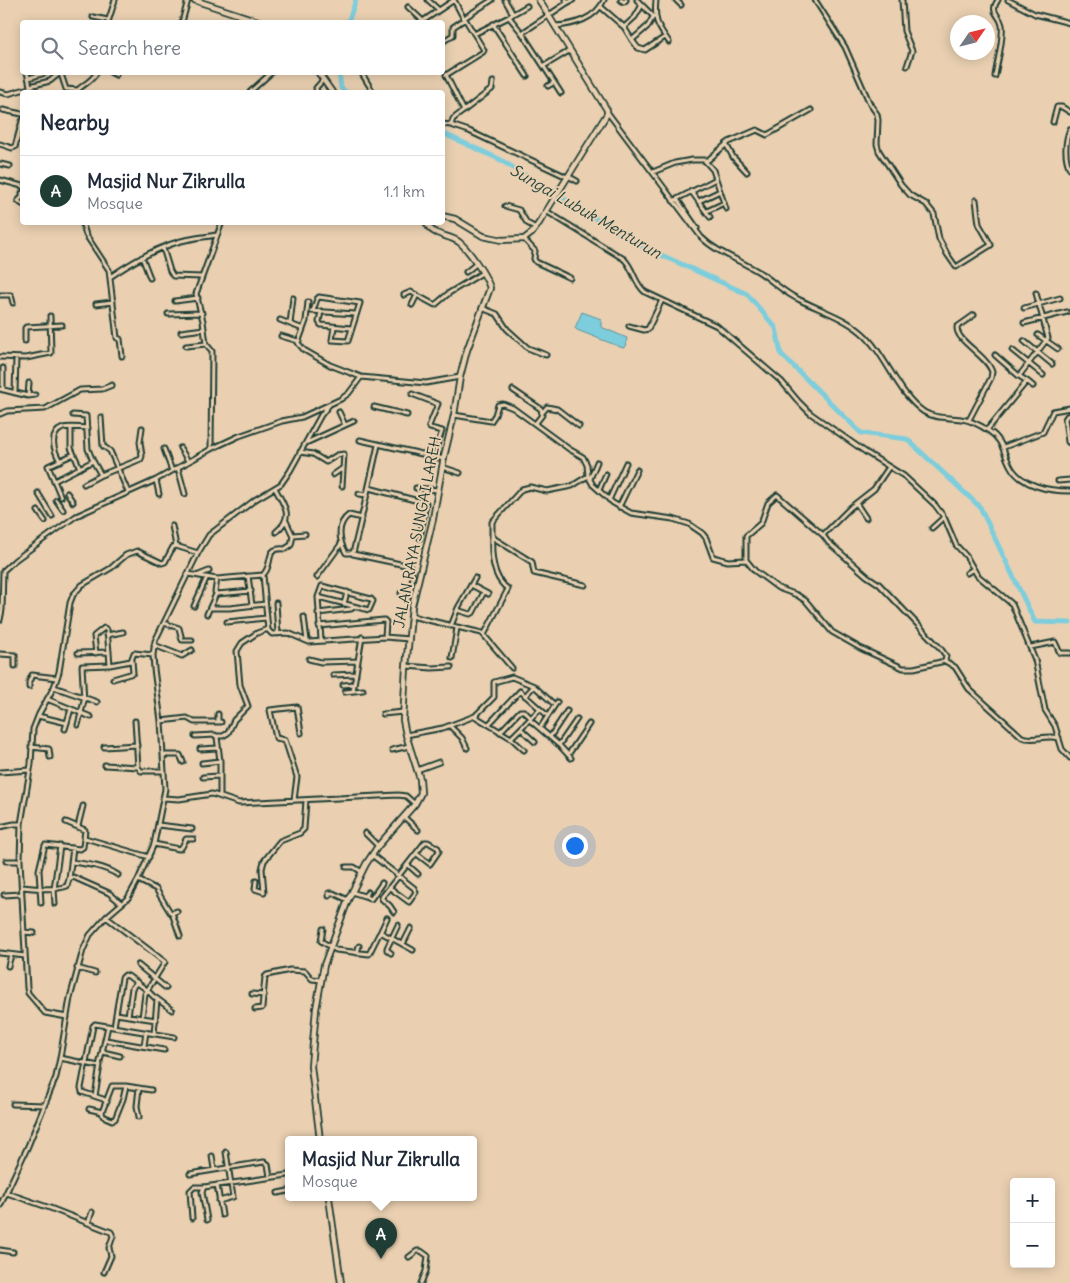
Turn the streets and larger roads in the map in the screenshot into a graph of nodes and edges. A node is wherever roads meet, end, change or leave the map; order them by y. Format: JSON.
{"nodes":[{"id":1,"x":115,"y":0,"type":"edge"},
{"id":2,"x":188,"y":0,"type":"edge"},
{"id":3,"x":194,"y":0,"type":"edge"},
{"id":4,"x":428,"y":0,"type":"edge"},
{"id":5,"x":454,"y":0,"type":"edge"},
{"id":6,"x":492,"y":0,"type":"edge"},
{"id":7,"x":505,"y":0,"type":"edge"},
{"id":8,"x":538,"y":0,"type":"edge"},
{"id":9,"x":573,"y":0,"type":"edge"},
{"id":10,"x":604,"y":0,"type":"edge"},
{"id":11,"x":621,"y":0,"type":"edge"},
{"id":12,"x":626,"y":0,"type":"edge"},
{"id":13,"x":638,"y":0,"type":"edge"},
{"id":14,"x":656,"y":0,"type":"edge"},
{"id":15,"x":676,"y":0,"type":"edge"},
{"id":16,"x":814,"y":0,"type":"edge"},
{"id":17,"x":902,"y":0,"type":"edge"},
{"id":18,"x":998,"y":0,"type":"edge"},
{"id":19,"x":1008,"y":0,"type":"edge"},
{"id":20,"x":566,"y":2,"type":"edge"},
{"id":21,"x":642,"y":5,"type":"junction"},
{"id":22,"x":681,"y":5,"type":"dead end"},
{"id":23,"x":527,"y":6,"type":"dead end"},
{"id":24,"x":408,"y":7,"type":"dead end"},
{"id":25,"x":601,"y":7,"type":"junction"},
{"id":26,"x":439,"y":10,"type":"junction"},
{"id":27,"x":548,"y":15,"type":"junction"},
{"id":28,"x":511,"y":16,"type":"junction"},
{"id":29,"x":93,"y":17,"type":"dead end"},
{"id":30,"x":654,"y":17,"type":"junction"},
{"id":31,"x":464,"y":19,"type":"junction"},
{"id":32,"x":104,"y":20,"type":"edge"},
{"id":33,"x":108,"y":20,"type":"edge"},
{"id":34,"x":183,"y":20,"type":"edge"},
{"id":35,"x":247,"y":20,"type":"edge"},
{"id":36,"x":421,"y":20,"type":"edge"},
{"id":37,"x":424,"y":20,"type":"edge"},
{"id":38,"x":1070,"y":23,"type":"edge"},
{"id":39,"x":493,"y":24,"type":"junction"},
{"id":40,"x":554,"y":26,"type":"junction"},
{"id":41,"x":624,"y":27,"type":"junction"},
{"id":42,"x":474,"y":34,"type":"junction"},
{"id":43,"x":522,"y":34,"type":"junction"},
{"id":44,"x":665,"y":37,"type":"junction"},
{"id":45,"x":445,"y":40,"type":"edge"},
{"id":46,"x":632,"y":40,"type":"junction"},
{"id":47,"x":668,"y":42,"type":"dead end"},
{"id":48,"x":569,"y":51,"type":"junction"},
{"id":49,"x":544,"y":66,"type":"junction"},
{"id":50,"x":907,"y":66,"type":"dead end"},
{"id":51,"x":28,"y":75,"type":"edge"},
{"id":52,"x":39,"y":75,"type":"edge"},
{"id":53,"x":58,"y":75,"type":"edge"},
{"id":54,"x":62,"y":75,"type":"edge"},
{"id":55,"x":95,"y":75,"type":"edge"},
{"id":56,"x":269,"y":75,"type":"edge"},
{"id":57,"x":320,"y":75,"type":"edge"},
{"id":58,"x":363,"y":75,"type":"edge"},
{"id":59,"x":527,"y":76,"type":"dead end"},
{"id":60,"x":995,"y":76,"type":"dead end"},
{"id":61,"x":29,"y":78,"type":"junction"},
{"id":62,"x":323,"y":80,"type":"junction"},
{"id":63,"x":493,"y":82,"type":"dead end"},
{"id":64,"x":553,"y":82,"type":"junction"},
{"id":65,"x":548,"y":86,"type":"dead end"},
{"id":66,"x":29,"y":89,"type":"edge"},
{"id":67,"x":72,"y":90,"type":"edge"},
{"id":68,"x":79,"y":90,"type":"edge"},
{"id":69,"x":252,"y":90,"type":"edge"},
{"id":70,"x":316,"y":90,"type":"edge"},
{"id":71,"x":330,"y":90,"type":"edge"},
{"id":72,"x":372,"y":90,"type":"edge"},
{"id":73,"x":20,"y":91,"type":"edge"},
{"id":74,"x":0,"y":92,"type":"edge"},
{"id":75,"x":561,"y":93,"type":"dead end"},
{"id":76,"x":3,"y":110,"type":"dead end"},
{"id":77,"x":811,"y":110,"type":"dead end"},
{"id":78,"x":464,"y":111,"type":"junction"},
{"id":79,"x":1070,"y":112,"type":"edge"},
{"id":80,"x":607,"y":113,"type":"junction"},
{"id":81,"x":20,"y":114,"type":"edge"},
{"id":82,"x":1054,"y":122,"type":"dead end"},
{"id":83,"x":445,"y":124,"type":"edge"},
{"id":84,"x":451,"y":125,"type":"junction"},
{"id":85,"x":20,"y":128,"type":"edge"},
{"id":86,"x":1070,"y":129,"type":"edge"},
{"id":87,"x":0,"y":144,"type":"edge"},
{"id":88,"x":726,"y":144,"type":"junction"},
{"id":89,"x":705,"y":161,"type":"junction"},
{"id":90,"x":0,"y":164,"type":"edge"},
{"id":91,"x":10,"y":166,"type":"dead end"},
{"id":92,"x":1070,"y":169,"type":"edge"},
{"id":93,"x":653,"y":172,"type":"junction"},
{"id":94,"x":747,"y":172,"type":"dead end"},
{"id":95,"x":567,"y":177,"type":"junction"},
{"id":96,"x":716,"y":179,"type":"junction"},
{"id":97,"x":0,"y":180,"type":"edge"},
{"id":98,"x":576,"y":181,"type":"dead end"},
{"id":99,"x":20,"y":185,"type":"edge"},
{"id":100,"x":692,"y":190,"type":"junction"},
{"id":101,"x":720,"y":191,"type":"junction"},
{"id":102,"x":675,"y":200,"type":"junction"},
{"id":103,"x":976,"y":200,"type":"dead end"},
{"id":104,"x":699,"y":201,"type":"junction"},
{"id":105,"x":724,"y":203,"type":"junction"},
{"id":106,"x":506,"y":206,"type":"dead end"},
{"id":107,"x":546,"y":210,"type":"junction"},
{"id":108,"x":726,"y":210,"type":"dead end"},
{"id":109,"x":707,"y":212,"type":"junction"},
{"id":110,"x":445,"y":217,"type":"edge"},
{"id":111,"x":710,"y":217,"type":"dead end"},
{"id":112,"x":83,"y":225,"type":"edge"},
{"id":113,"x":221,"y":225,"type":"edge"},
{"id":114,"x":428,"y":225,"type":"edge"},
{"id":115,"x":536,"y":228,"type":"junction"},
{"id":116,"x":697,"y":228,"type":"dead end"},
{"id":117,"x":217,"y":235,"type":"junction"},
{"id":118,"x":524,"y":239,"type":"junction"},
{"id":119,"x":163,"y":248,"type":"junction"},
{"id":120,"x":142,"y":257,"type":"junction"},
{"id":121,"x":476,"y":264,"type":"junction"},
{"id":122,"x":466,"y":272,"type":"dead end"},
{"id":123,"x":482,"y":273,"type":"junction"},
{"id":124,"x":110,"y":277,"type":"junction"},
{"id":125,"x":202,"y":277,"type":"junction"},
{"id":126,"x":150,"y":278,"type":"dead end"},
{"id":127,"x":570,"y":278,"type":"dead end"},
{"id":128,"x":1036,"y":293,"type":"dead end"},
{"id":129,"x":0,"y":295,"type":"edge"},
{"id":130,"x":404,"y":295,"type":"dead end"},
{"id":131,"x":417,"y":295,"type":"junction"},
{"id":132,"x":198,"y":298,"type":"junction"},
{"id":133,"x":293,"y":298,"type":"dead end"},
{"id":134,"x":1060,"y":298,"type":"dead end"},
{"id":135,"x":662,"y":300,"type":"junction"},
{"id":136,"x":175,"y":301,"type":"dead end"},
{"id":137,"x":113,"y":302,"type":"junction"},
{"id":138,"x":308,"y":302,"type":"dead end"},
{"id":139,"x":13,"y":303,"type":"dead end"},
{"id":140,"x":96,"y":304,"type":"dead end"},
{"id":141,"x":1039,"y":304,"type":"junction"},
{"id":142,"x":412,"y":305,"type":"dead end"},
{"id":143,"x":482,"y":308,"type":"junction"},
{"id":144,"x":1024,"y":308,"type":"dead end"},
{"id":145,"x":310,"y":311,"type":"junction"},
{"id":146,"x":321,"y":311,"type":"junction"},
{"id":147,"x":1067,"y":312,"type":"dead end"},
{"id":148,"x":202,"y":313,"type":"junction"},
{"id":149,"x":168,"y":314,"type":"dead end"},
{"id":150,"x":355,"y":314,"type":"junction"},
{"id":151,"x":974,"y":315,"type":"dead end"},
{"id":152,"x":50,"y":316,"type":"dead end"},
{"id":153,"x":1044,"y":318,"type":"junction"},
{"id":154,"x":280,"y":320,"type":"dead end"},
{"id":155,"x":1024,"y":323,"type":"dead end"},
{"id":156,"x":290,"y":324,"type":"junction"},
{"id":157,"x":50,"y":325,"type":"junction"},
{"id":158,"x":62,"y":325,"type":"dead end"},
{"id":159,"x":334,"y":326,"type":"junction"},
{"id":160,"x":629,"y":326,"type":"dead end"},
{"id":161,"x":351,"y":328,"type":"junction"},
{"id":162,"x":204,"y":329,"type":"junction"},
{"id":163,"x":303,"y":329,"type":"junction"},
{"id":164,"x":181,"y":332,"type":"dead end"},
{"id":165,"x":1038,"y":334,"type":"dead end"},
{"id":166,"x":281,"y":336,"type":"dead end"},
{"id":167,"x":1024,"y":340,"type":"dead end"},
{"id":168,"x":25,"y":341,"type":"dead end"},
{"id":169,"x":298,"y":341,"type":"junction"},
{"id":170,"x":1047,"y":341,"type":"junction"},
{"id":171,"x":206,"y":344,"type":"junction"},
{"id":172,"x":186,"y":346,"type":"dead end"},
{"id":173,"x":1058,"y":349,"type":"dead end"},
{"id":174,"x":1012,"y":350,"type":"dead end"},
{"id":175,"x":1038,"y":352,"type":"junction"},
{"id":176,"x":546,"y":355,"type":"dead end"},
{"id":177,"x":122,"y":356,"type":"dead end"},
{"id":178,"x":995,"y":356,"type":"dead end"},
{"id":179,"x":0,"y":357,"type":"edge"},
{"id":180,"x":16,"y":358,"type":"junction"},
{"id":181,"x":1029,"y":364,"type":"junction"},
{"id":182,"x":1052,"y":364,"type":"dead end"},
{"id":183,"x":3,"y":368,"type":"dead end"},
{"id":184,"x":1043,"y":375,"type":"dead end"},
{"id":185,"x":1019,"y":376,"type":"junction"},
{"id":186,"x":361,"y":377,"type":"junction"},
{"id":187,"x":460,"y":377,"type":"junction"},
{"id":188,"x":1027,"y":381,"type":"junction"},
{"id":189,"x":29,"y":384,"type":"dead end"},
{"id":190,"x":112,"y":385,"type":"dead end"},
{"id":191,"x":1033,"y":386,"type":"dead end"},
{"id":192,"x":97,"y":388,"type":"junction"},
{"id":193,"x":1,"y":389,"type":"edge"},
{"id":194,"x":513,"y":390,"type":"dead end"},
{"id":195,"x":15,"y":393,"type":"junction"},
{"id":196,"x":97,"y":393,"type":"dead end"},
{"id":197,"x":35,"y":394,"type":"dead end"},
{"id":198,"x":412,"y":394,"type":"dead end"},
{"id":199,"x":28,"y":396,"type":"junction"},
{"id":200,"x":329,"y":405,"type":"junction"},
{"id":201,"x":374,"y":407,"type":"dead end"},
{"id":202,"x":1070,"y":408,"type":"edge"},
{"id":203,"x":339,"y":412,"type":"dead end"},
{"id":204,"x":542,"y":413,"type":"junction"},
{"id":205,"x":0,"y":414,"type":"edge"},
{"id":206,"x":73,"y":415,"type":"dead end"},
{"id":207,"x":407,"y":415,"type":"dead end"},
{"id":208,"x":454,"y":415,"type":"junction"},
{"id":209,"x":1070,"y":415,"type":"edge"},
{"id":210,"x":101,"y":418,"type":"dead end"},
{"id":211,"x":968,"y":420,"type":"junction"},
{"id":212,"x":354,"y":421,"type":"dead end"},
{"id":213,"x":535,"y":424,"type":"junction"},
{"id":214,"x":345,"y":425,"type":"junction"},
{"id":215,"x":579,"y":426,"type":"dead end"},
{"id":216,"x":71,"y":428,"type":"junction"},
{"id":217,"x":88,"y":428,"type":"junction"},
{"id":218,"x":142,"y":428,"type":"dead end"},
{"id":219,"x":987,"y":430,"type":"junction"},
{"id":220,"x":1068,"y":431,"type":"edge"},
{"id":221,"x":360,"y":440,"type":"dead end"},
{"id":222,"x":305,"y":443,"type":"junction"},
{"id":223,"x":1070,"y":443,"type":"edge"},
{"id":224,"x":378,"y":444,"type":"junction"},
{"id":225,"x":1004,"y":447,"type":"junction"},
{"id":226,"x":180,"y":448,"type":"dead end"},
{"id":227,"x":164,"y":449,"type":"dead end"},
{"id":228,"x":211,"y":449,"type":"junction"},
{"id":229,"x":300,"y":452,"type":"junction"},
{"id":230,"x":72,"y":455,"type":"junction"},
{"id":231,"x":441,"y":458,"type":"junction"},
{"id":232,"x":60,"y":461,"type":"junction"},
{"id":233,"x":93,"y":461,"type":"junction"},
{"id":234,"x":188,"y":461,"type":"junction"},
{"id":235,"x":597,"y":462,"type":"dead end"},
{"id":236,"x":626,"y":463,"type":"dead end"},
{"id":237,"x":442,"y":467,"type":"junction"},
{"id":238,"x":890,"y":467,"type":"junction"},
{"id":239,"x":80,"y":468,"type":"junction"},
{"id":240,"x":178,"y":468,"type":"junction"},
{"id":241,"x":344,"y":468,"type":"junction"},
{"id":242,"x":117,"y":469,"type":"junction"},
{"id":243,"x":637,"y":470,"type":"dead end"},
{"id":244,"x":172,"y":471,"type":"junction"},
{"id":245,"x":460,"y":473,"type":"dead end"},
{"id":246,"x":606,"y":474,"type":"dead end"},
{"id":247,"x":101,"y":475,"type":"junction"},
{"id":248,"x":333,"y":475,"type":"dead end"},
{"id":249,"x":589,"y":477,"type":"junction"},
{"id":250,"x":156,"y":480,"type":"junction"},
{"id":251,"x":1070,"y":480,"type":"edge"},
{"id":252,"x":54,"y":481,"type":"junction"},
{"id":253,"x":1058,"y":481,"type":"dead end"},
{"id":254,"x":84,"y":484,"type":"dead end"},
{"id":255,"x":342,"y":486,"type":"dead end"},
{"id":256,"x":275,"y":488,"type":"junction"},
{"id":257,"x":369,"y":488,"type":"junction"},
{"id":258,"x":416,"y":488,"type":"dead end"},
{"id":259,"x":438,"y":490,"type":"junction"},
{"id":260,"x":599,"y":490,"type":"junction"},
{"id":261,"x":1070,"y":491,"type":"edge"},
{"id":262,"x":128,"y":492,"type":"junction"},
{"id":263,"x":38,"y":493,"type":"dead end"},
{"id":264,"x":67,"y":493,"type":"dead end"},
{"id":265,"x":160,"y":494,"type":"dead end"},
{"id":266,"x":185,"y":494,"type":"dead end"},
{"id":267,"x":359,"y":494,"type":"dead end"},
{"id":268,"x":367,"y":495,"type":"junction"},
{"id":269,"x":61,"y":497,"type":"dead end"},
{"id":270,"x":56,"y":500,"type":"dead end"},
{"id":271,"x":609,"y":500,"type":"junction"},
{"id":272,"x":73,"y":502,"type":"dead end"},
{"id":273,"x":856,"y":503,"type":"junction"},
{"id":274,"x":620,"y":507,"type":"junction"},
{"id":275,"x":63,"y":510,"type":"dead end"},
{"id":276,"x":38,"y":511,"type":"dead end"},
{"id":277,"x":52,"y":516,"type":"dead end"},
{"id":278,"x":944,"y":517,"type":"junction"},
{"id":279,"x":362,"y":518,"type":"junction"},
{"id":280,"x":866,"y":518,"type":"dead end"},
{"id":281,"x":45,"y":521,"type":"dead end"},
{"id":282,"x":286,"y":521,"type":"junction"},
{"id":283,"x":172,"y":526,"type":"dead end"},
{"id":284,"x":932,"y":528,"type":"dead end"},
{"id":285,"x":276,"y":532,"type":"dead end"},
{"id":286,"x":305,"y":534,"type":"dead end"},
{"id":287,"x":293,"y":535,"type":"junction"},
{"id":288,"x":492,"y":535,"type":"junction"},
{"id":289,"x":823,"y":535,"type":"junction"},
{"id":290,"x":420,"y":538,"type":"dead end"},
{"id":291,"x":342,"y":544,"type":"junction"},
{"id":292,"x":176,"y":546,"type":"junction"},
{"id":293,"x":198,"y":553,"type":"junction"},
{"id":294,"x":353,"y":554,"type":"junction"},
{"id":295,"x":745,"y":560,"type":"junction"},
{"id":296,"x":973,"y":569,"type":"junction"},
{"id":297,"x":2,"y":570,"type":"edge"},
{"id":298,"x":209,"y":571,"type":"dead end"},
{"id":299,"x":188,"y":574,"type":"junction"},
{"id":300,"x":263,"y":574,"type":"junction"},
{"id":301,"x":967,"y":574,"type":"dead end"},
{"id":302,"x":199,"y":576,"type":"junction"},
{"id":303,"x":248,"y":576,"type":"junction"},
{"id":304,"x":207,"y":577,"type":"junction"},
{"id":305,"x":317,"y":577,"type":"dead end"},
{"id":306,"x":475,"y":578,"type":"dead end"},
{"id":307,"x":217,"y":579,"type":"junction"},
{"id":308,"x":471,"y":585,"type":"junction"},
{"id":309,"x":585,"y":585,"type":"dead end"},
{"id":310,"x":251,"y":591,"type":"junction"},
{"id":311,"x":347,"y":592,"type":"junction"},
{"id":312,"x":400,"y":593,"type":"dead end"},
{"id":313,"x":216,"y":594,"type":"junction"},
{"id":314,"x":412,"y":594,"type":"junction"},
{"id":315,"x":318,"y":598,"type":"junction"},
{"id":316,"x":276,"y":603,"type":"dead end"},
{"id":317,"x":265,"y":604,"type":"junction"},
{"id":318,"x":344,"y":604,"type":"junction"},
{"id":319,"x":252,"y":605,"type":"junction"},
{"id":320,"x":194,"y":606,"type":"dead end"},
{"id":321,"x":354,"y":607,"type":"junction"},
{"id":322,"x":210,"y":608,"type":"junction"},
{"id":323,"x":457,"y":610,"type":"junction"},
{"id":324,"x":207,"y":614,"type":"dead end"},
{"id":325,"x":318,"y":614,"type":"junction"},
{"id":326,"x":411,"y":616,"type":"junction"},
{"id":327,"x":304,"y":617,"type":"dead end"},
{"id":328,"x":266,"y":618,"type":"junction"},
{"id":329,"x":0,"y":620,"type":"edge"},
{"id":330,"x":227,"y":622,"type":"dead end"},
{"id":331,"x":164,"y":623,"type":"junction"},
{"id":332,"x":319,"y":626,"type":"junction"},
{"id":333,"x":451,"y":626,"type":"junction"},
{"id":334,"x":457,"y":628,"type":"junction"},
{"id":335,"x":268,"y":629,"type":"junction"},
{"id":336,"x":123,"y":632,"type":"dead end"},
{"id":337,"x":278,"y":634,"type":"junction"},
{"id":338,"x":107,"y":635,"type":"junction"},
{"id":339,"x":484,"y":636,"type":"junction"},
{"id":340,"x":362,"y":637,"type":"junction"},
{"id":341,"x":385,"y":637,"type":"junction"},
{"id":342,"x":409,"y":639,"type":"junction"},
{"id":343,"x":192,"y":640,"type":"dead end"},
{"id":344,"x":307,"y":640,"type":"junction"},
{"id":345,"x":321,"y":640,"type":"junction"},
{"id":346,"x":154,"y":645,"type":"junction"},
{"id":347,"x":1032,"y":647,"type":"junction"},
{"id":348,"x":133,"y":648,"type":"dead end"},
{"id":349,"x":192,"y":650,"type":"dead end"},
{"id":350,"x":78,"y":652,"type":"dead end"},
{"id":351,"x":109,"y":652,"type":"junction"},
{"id":352,"x":96,"y":653,"type":"junction"},
{"id":353,"x":134,"y":653,"type":"junction"},
{"id":354,"x":1070,"y":653,"type":"edge"},
{"id":355,"x":0,"y":654,"type":"edge"},
{"id":356,"x":153,"y":655,"type":"junction"},
{"id":357,"x":452,"y":658,"type":"dead end"},
{"id":358,"x":309,"y":659,"type":"dead end"},
{"id":359,"x":132,"y":660,"type":"junction"},
{"id":360,"x":358,"y":661,"type":"junction"},
{"id":361,"x":945,"y":661,"type":"junction"},
{"id":362,"x":110,"y":665,"type":"junction"},
{"id":363,"x":15,"y":666,"type":"dead end"},
{"id":364,"x":406,"y":666,"type":"junction"},
{"id":365,"x":451,"y":667,"type":"dead end"},
{"id":366,"x":512,"y":668,"type":"dead end"},
{"id":367,"x":356,"y":674,"type":"junction"},
{"id":368,"x":333,"y":675,"type":"dead end"},
{"id":369,"x":57,"y":678,"type":"junction"},
{"id":370,"x":113,"y":679,"type":"dead end"},
{"id":371,"x":354,"y":684,"type":"junction"},
{"id":372,"x":343,"y":685,"type":"dead end"},
{"id":373,"x":534,"y":686,"type":"junction"},
{"id":374,"x":29,"y":687,"type":"dead end"},
{"id":375,"x":54,"y":687,"type":"junction"},
{"id":376,"x":363,"y":690,"type":"dead end"},
{"id":377,"x":354,"y":691,"type":"junction"},
{"id":378,"x":345,"y":692,"type":"dead end"},
{"id":379,"x":525,"y":696,"type":"junction"},
{"id":380,"x":84,"y":698,"type":"junction"},
{"id":381,"x":47,"y":699,"type":"junction"},
{"id":382,"x":98,"y":702,"type":"dead end"},
{"id":383,"x":71,"y":709,"type":"junction"},
{"id":384,"x":540,"y":709,"type":"junction"},
{"id":385,"x":567,"y":711,"type":"dead end"},
{"id":386,"x":403,"y":712,"type":"junction"},
{"id":387,"x":81,"y":713,"type":"junction"},
{"id":388,"x":218,"y":714,"type":"dead end"},
{"id":389,"x":383,"y":714,"type":"dead end"},
{"id":390,"x":38,"y":716,"type":"junction"},
{"id":391,"x":475,"y":716,"type":"junction"},
{"id":392,"x":548,"y":716,"type":"junction"},
{"id":393,"x":91,"y":717,"type":"dead end"},
{"id":394,"x":531,"y":719,"type":"junction"},
{"id":395,"x":577,"y":719,"type":"dead end"},
{"id":396,"x":136,"y":721,"type":"dead end"},
{"id":397,"x":161,"y":721,"type":"junction"},
{"id":398,"x":67,"y":723,"type":"junction"},
{"id":399,"x":489,"y":724,"type":"junction"},
{"id":400,"x":589,"y":724,"type":"dead end"},
{"id":401,"x":78,"y":725,"type":"dead end"},
{"id":402,"x":450,"y":726,"type":"junction"},
{"id":403,"x":540,"y":728,"type":"junction"},
{"id":404,"x":65,"y":729,"type":"dead end"},
{"id":405,"x":521,"y":729,"type":"junction"},
{"id":406,"x":500,"y":732,"type":"junction"},
{"id":407,"x":301,"y":733,"type":"dead end"},
{"id":408,"x":406,"y":735,"type":"junction"},
{"id":409,"x":195,"y":736,"type":"dead end"},
{"id":410,"x":216,"y":736,"type":"junction"},
{"id":411,"x":550,"y":737,"type":"junction"},
{"id":412,"x":511,"y":738,"type":"junction"},
{"id":413,"x":1059,"y":738,"type":"junction"},
{"id":414,"x":535,"y":742,"type":"dead end"},
{"id":415,"x":137,"y":745,"type":"junction"},
{"id":416,"x":559,"y":745,"type":"junction"},
{"id":417,"x":409,"y":746,"type":"junction"},
{"id":418,"x":32,"y":747,"type":"junction"},
{"id":419,"x":104,"y":747,"type":"dead end"},
{"id":420,"x":218,"y":748,"type":"junction"},
{"id":421,"x":467,"y":748,"type":"dead end"},
{"id":422,"x":200,"y":749,"type":"dead end"},
{"id":423,"x":392,"y":750,"type":"dead end"},
{"id":424,"x":524,"y":750,"type":"dead end"},
{"id":425,"x":163,"y":755,"type":"junction"},
{"id":426,"x":50,"y":757,"type":"dead end"},
{"id":427,"x":1070,"y":758,"type":"edge"},
{"id":428,"x":220,"y":761,"type":"junction"},
{"id":429,"x":183,"y":762,"type":"dead end"},
{"id":430,"x":439,"y":762,"type":"dead end"},
{"id":431,"x":202,"y":763,"type":"dead end"},
{"id":432,"x":105,"y":765,"type":"dead end"},
{"id":433,"x":138,"y":766,"type":"junction"},
{"id":434,"x":30,"y":770,"type":"junction"},
{"id":435,"x":417,"y":770,"type":"junction"},
{"id":436,"x":164,"y":771,"type":"junction"},
{"id":437,"x":0,"y":772,"type":"edge"},
{"id":438,"x":220,"y":776,"type":"junction"},
{"id":439,"x":203,"y":777,"type":"dead end"},
{"id":440,"x":220,"y":796,"type":"junction"},
{"id":441,"x":164,"y":798,"type":"junction"},
{"id":442,"x":294,"y":800,"type":"junction"},
{"id":443,"x":306,"y":800,"type":"junction"},
{"id":444,"x":415,"y":804,"type":"junction"},
{"id":445,"x":83,"y":806,"type":"dead end"},
{"id":446,"x":404,"y":817,"type":"junction"},
{"id":447,"x":66,"y":822,"type":"dead end"},
{"id":448,"x":21,"y":824,"type":"junction"},
{"id":449,"x":158,"y":825,"type":"junction"},
{"id":450,"x":78,"y":826,"type":"junction"},
{"id":451,"x":0,"y":828,"type":"edge"},
{"id":452,"x":192,"y":828,"type":"dead end"},
{"id":453,"x":418,"y":830,"type":"dead end"},
{"id":454,"x":365,"y":833,"type":"dead end"},
{"id":455,"x":85,"y":838,"type":"junction"},
{"id":456,"x":193,"y":839,"type":"dead end"},
{"id":457,"x":154,"y":844,"type":"junction"},
{"id":458,"x":60,"y":846,"type":"junction"},
{"id":459,"x":378,"y":846,"type":"junction"},
{"id":460,"x":73,"y":848,"type":"junction"},
{"id":461,"x":417,"y":854,"type":"junction"},
{"id":462,"x":371,"y":855,"type":"junction"},
{"id":463,"x":149,"y":857,"type":"junction"},
{"id":464,"x":6,"y":861,"type":"dead end"},
{"id":465,"x":20,"y":861,"type":"junction"},
{"id":466,"x":70,"y":862,"type":"junction"},
{"id":467,"x":408,"y":865,"type":"junction"},
{"id":468,"x":346,"y":867,"type":"dead end"},
{"id":469,"x":362,"y":872,"type":"junction"},
{"id":470,"x":418,"y":874,"type":"dead end"},
{"id":471,"x":118,"y":875,"type":"dead end"},
{"id":472,"x":399,"y":877,"type":"junction"},
{"id":473,"x":69,"y":878,"type":"junction"},
{"id":474,"x":138,"y":880,"type":"junction"},
{"id":475,"x":256,"y":881,"type":"dead end"},
{"id":476,"x":382,"y":883,"type":"dead end"},
{"id":477,"x":22,"y":887,"type":"junction"},
{"id":478,"x":40,"y":888,"type":"junction"},
{"id":479,"x":390,"y":888,"type":"junction"},
{"id":480,"x":54,"y":889,"type":"junction"},
{"id":481,"x":352,"y":892,"type":"junction"},
{"id":482,"x":368,"y":892,"type":"dead end"},
{"id":483,"x":4,"y":894,"type":"dead end"},
{"id":484,"x":21,"y":894,"type":"junction"},
{"id":485,"x":329,"y":896,"type":"dead end"},
{"id":486,"x":365,"y":896,"type":"junction"},
{"id":487,"x":348,"y":900,"type":"junction"},
{"id":488,"x":41,"y":903,"type":"dead end"},
{"id":489,"x":121,"y":903,"type":"junction"},
{"id":490,"x":55,"y":904,"type":"dead end"},
{"id":491,"x":177,"y":911,"type":"dead end"},
{"id":492,"x":394,"y":912,"type":"dead end"},
{"id":493,"x":172,"y":913,"type":"junction"},
{"id":494,"x":106,"y":917,"type":"junction"},
{"id":495,"x":387,"y":918,"type":"dead end"},
{"id":496,"x":398,"y":925,"type":"dead end"},
{"id":497,"x":322,"y":928,"type":"dead end"},
{"id":498,"x":411,"y":928,"type":"dead end"},
{"id":499,"x":24,"y":932,"type":"junction"},
{"id":500,"x":34,"y":933,"type":"dead end"},
{"id":501,"x":380,"y":933,"type":"junction"},
{"id":502,"x":180,"y":936,"type":"dead end"},
{"id":503,"x":391,"y":938,"type":"junction"},
{"id":504,"x":403,"y":944,"type":"junction"},
{"id":505,"x":359,"y":946,"type":"dead end"},
{"id":506,"x":330,"y":947,"type":"junction"},
{"id":507,"x":413,"y":950,"type":"dead end"},
{"id":508,"x":0,"y":953,"type":"edge"},
{"id":509,"x":357,"y":953,"type":"junction"},
{"id":510,"x":391,"y":953,"type":"dead end"},
{"id":511,"x":11,"y":955,"type":"junction"},
{"id":512,"x":25,"y":956,"type":"junction"},
{"id":513,"x":138,"y":965,"type":"dead end"},
{"id":514,"x":8,"y":966,"type":"dead end"},
{"id":515,"x":78,"y":968,"type":"junction"},
{"id":516,"x":95,"y":973,"type":"dead end"},
{"id":517,"x":155,"y":978,"type":"junction"},
{"id":518,"x":321,"y":980,"type":"junction"},
{"id":519,"x":136,"y":982,"type":"junction"},
{"id":520,"x":166,"y":988,"type":"dead end"},
{"id":521,"x":147,"y":990,"type":"junction"},
{"id":522,"x":252,"y":994,"type":"dead end"},
{"id":523,"x":264,"y":995,"type":"junction"},
{"id":524,"x":156,"y":998,"type":"junction"},
{"id":525,"x":255,"y":1009,"type":"dead end"},
{"id":526,"x":172,"y":1010,"type":"dead end"},
{"id":527,"x":116,"y":1014,"type":"junction"},
{"id":528,"x":128,"y":1016,"type":"junction"},
{"id":529,"x":67,"y":1017,"type":"junction"},
{"id":530,"x":142,"y":1018,"type":"junction"},
{"id":531,"x":156,"y":1020,"type":"junction"},
{"id":532,"x":108,"y":1026,"type":"junction"},
{"id":533,"x":114,"y":1027,"type":"junction"},
{"id":534,"x":146,"y":1032,"type":"junction"},
{"id":535,"x":154,"y":1034,"type":"junction"},
{"id":536,"x":174,"y":1037,"type":"dead end"},
{"id":537,"x":106,"y":1040,"type":"junction"},
{"id":538,"x":144,"y":1046,"type":"junction"},
{"id":539,"x":164,"y":1050,"type":"dead end"},
{"id":540,"x":103,"y":1052,"type":"junction"},
{"id":541,"x":120,"y":1056,"type":"dead end"},
{"id":542,"x":60,"y":1058,"type":"junction"},
{"id":543,"x":86,"y":1063,"type":"junction"},
{"id":544,"x":100,"y":1066,"type":"junction"},
{"id":545,"x":126,"y":1086,"type":"junction"},
{"id":546,"x":139,"y":1088,"type":"junction"},
{"id":547,"x":151,"y":1090,"type":"dead end"},
{"id":548,"x":95,"y":1096,"type":"junction"},
{"id":549,"x":107,"y":1102,"type":"junction"},
{"id":550,"x":13,"y":1104,"type":"dead end"},
{"id":551,"x":44,"y":1106,"type":"junction"},
{"id":552,"x":89,"y":1108,"type":"dead end"},
{"id":553,"x":102,"y":1112,"type":"junction"},
{"id":554,"x":139,"y":1117,"type":"dead end"},
{"id":555,"x":320,"y":1136,"type":"edge"},
{"id":556,"x":226,"y":1152,"type":"dead end"},
{"id":557,"x":212,"y":1156,"type":"dead end"},
{"id":558,"x":228,"y":1167,"type":"junction"},
{"id":559,"x":214,"y":1170,"type":"junction"},
{"id":560,"x":190,"y":1174,"type":"dead end"},
{"id":561,"x":285,"y":1175,"type":"edge"},
{"id":562,"x":270,"y":1177,"type":"junction"},
{"id":563,"x":230,"y":1183,"type":"junction"},
{"id":564,"x":216,"y":1185,"type":"junction"},
{"id":565,"x":204,"y":1187,"type":"junction"},
{"id":566,"x":285,"y":1192,"type":"edge"},
{"id":567,"x":278,"y":1193,"type":"dead end"},
{"id":568,"x":7,"y":1194,"type":"junction"},
{"id":569,"x":219,"y":1201,"type":"junction"},
{"id":570,"x":329,"y":1201,"type":"edge"},
{"id":571,"x":0,"y":1206,"type":"edge"},
{"id":572,"x":92,"y":1212,"type":"dead end"},
{"id":573,"x":222,"y":1215,"type":"dead end"},
{"id":574,"x":192,"y":1218,"type":"dead end"},
{"id":575,"x":207,"y":1220,"type":"dead end"},
{"id":576,"x":88,"y":1223,"type":"junction"},
{"id":577,"x":0,"y":1250,"type":"edge"},
{"id":578,"x":13,"y":1252,"type":"dead end"},
{"id":579,"x":409,"y":1257,"type":"dead end"},
{"id":580,"x":104,"y":1272,"type":"dead end"},
{"id":581,"x":341,"y":1283,"type":"edge"},
{"id":582,"x":421,"y":1283,"type":"edge"}],
"edges":[{"from":1,"to":33,"type":"street"},
{"from":2,"to":34,"type":"street"},
{"from":3,"to":35,"type":"street"},
{"from":4,"to":26,"type":"street"},
{"from":5,"to":26,"type":"street"},
{"from":5,"to":31,"type":"street"},
{"from":6,"to":31,"type":"street"},
{"from":7,"to":28,"type":"street"},
{"from":8,"to":27,"type":"street"},
{"from":9,"to":20,"type":"street"},
{"from":10,"to":25,"type":"street"},
{"from":11,"to":12,"type":"street"},
{"from":13,"to":21,"type":"street"},
{"from":14,"to":30,"type":"street"},
{"from":15,"to":22,"type":"street"},
{"from":16,"to":103,"type":"street"},
{"from":17,"to":50,"type":"street"},
{"from":18,"to":60,"type":"street"},
{"from":19,"to":38,"type":"street"},
{"from":20,"to":27,"type":"street"},
{"from":21,"to":30,"type":"street"},
{"from":21,"to":41,"type":"street"},
{"from":23,"to":28,"type":"street"},
{"from":24,"to":36,"type":"street"},
{"from":25,"to":40,"type":"street"},
{"from":25,"to":41,"type":"street"},
{"from":26,"to":37,"type":"street"},
{"from":27,"to":40,"type":"street"},
{"from":27,"to":43,"type":"street"},
{"from":28,"to":39,"type":"street"},
{"from":28,"to":43,"type":"street"},
{"from":29,"to":32,"type":"street"},
{"from":30,"to":44,"type":"street"},
{"from":30,"to":46,"type":"street"},
{"from":31,"to":42,"type":"street"},
{"from":31,"to":45,"type":"street"},
{"from":39,"to":42,"type":"street"},
{"from":39,"to":59,"type":"street"},
{"from":40,"to":48,"type":"street"},
{"from":41,"to":46,"type":"street"},
{"from":42,"to":78,"type":"street"},
{"from":43,"to":49,"type":"street"},
{"from":44,"to":46,"type":"street"},
{"from":44,"to":47,"type":"street"},
{"from":48,"to":49,"type":"street"},
{"from":48,"to":80,"type":"street"},
{"from":49,"to":64,"type":"street"},
{"from":51,"to":61,"type":"street"},
{"from":52,"to":61,"type":"street"},
{"from":53,"to":66,"type":"street"},
{"from":54,"to":67,"type":"street"},
{"from":55,"to":68,"type":"street"},
{"from":56,"to":69,"type":"street"},
{"from":57,"to":62,"type":"street"},
{"from":58,"to":72,"type":"street"},
{"from":61,"to":66,"type":"street"},
{"from":62,"to":70,"type":"street"},
{"from":62,"to":71,"type":"street"},
{"from":63,"to":78,"type":"street"},
{"from":64,"to":65,"type":"street"},
{"from":64,"to":75,"type":"street"},
{"from":73,"to":74,"type":"street"},
{"from":76,"to":81,"type":"street"},
{"from":77,"to":88,"type":"street"},
{"from":78,"to":84,"type":"street"},
{"from":79,"to":82,"type":"street"},
{"from":80,"to":93,"type":"street"},
{"from":80,"to":95,"type":"street"},
{"from":83,"to":84,"type":"street"},
{"from":84,"to":95,"type":"street"},
{"from":85,"to":87,"type":"street"},
{"from":86,"to":92,"type":"street"},
{"from":88,"to":89,"type":"street"},
{"from":88,"to":94,"type":"street"},
{"from":89,"to":93,"type":"street"},
{"from":89,"to":96,"type":"street"},
{"from":90,"to":91,"type":"street"},
{"from":93,"to":102,"type":"street"},
{"from":95,"to":98,"type":"street"},
{"from":95,"to":107,"type":"street"},
{"from":96,"to":100,"type":"street"},
{"from":96,"to":101,"type":"street"},
{"from":97,"to":99,"type":"street"},
{"from":100,"to":102,"type":"street"},
{"from":100,"to":104,"type":"street"},
{"from":101,"to":104,"type":"street"},
{"from":101,"to":105,"type":"street"},
{"from":102,"to":116,"type":"street"},
{"from":102,"to":211,"type":"street"},
{"from":104,"to":109,"type":"street"},
{"from":105,"to":108,"type":"street"},
{"from":105,"to":109,"type":"street"},
{"from":106,"to":115,"type":"street"},
{"from":107,"to":115,"type":"street"},
{"from":107,"to":135,"type":"street"},
{"from":109,"to":111,"type":"street"},
{"from":110,"to":118,"type":"street"},
{"from":112,"to":124,"type":"street"},
{"from":113,"to":117,"type":"street"},
{"from":114,"to":121,"type":"street"},
{"from":115,"to":118,"type":"street"},
{"from":117,"to":119,"type":"street"},
{"from":117,"to":125,"type":"street"},
{"from":118,"to":127,"type":"street"},
{"from":119,"to":120,"type":"street"},
{"from":119,"to":125,"type":"street"},
{"from":120,"to":124,"type":"street"},
{"from":120,"to":126,"type":"street"},
{"from":121,"to":122,"type":"street"},
{"from":121,"to":123,"type":"street"},
{"from":123,"to":131,"type":"street"},
{"from":123,"to":143,"type":"street","name":"JALAN RAYA SUNGAI LAREH"},
{"from":124,"to":137,"type":"street"},
{"from":125,"to":132,"type":"street"},
{"from":128,"to":141,"type":"street"},
{"from":129,"to":139,"type":"street"},
{"from":130,"to":131,"type":"street"},
{"from":131,"to":142,"type":"street"},
{"from":132,"to":136,"type":"street"},
{"from":132,"to":148,"type":"street"},
{"from":133,"to":156,"type":"street"},
{"from":134,"to":141,"type":"street"},
{"from":135,"to":160,"type":"street"},
{"from":135,"to":238,"type":"street"},
{"from":137,"to":140,"type":"street"},
{"from":137,"to":177,"type":"street"},
{"from":138,"to":145,"type":"street"},
{"from":141,"to":144,"type":"street"},
{"from":141,"to":153,"type":"street"},
{"from":143,"to":176,"type":"street"},
{"from":143,"to":187,"type":"street","name":"JALAN RAYA SUNGAI LAREH"},
{"from":145,"to":146,"type":"street"},
{"from":145,"to":150,"type":"street"},
{"from":145,"to":163,"type":"street"},
{"from":146,"to":150,"type":"street"},
{"from":146,"to":159,"type":"street"},
{"from":147,"to":153,"type":"street"},
{"from":148,"to":149,"type":"street"},
{"from":148,"to":162,"type":"street"},
{"from":150,"to":161,"type":"street"},
{"from":151,"to":211,"type":"street"},
{"from":152,"to":157,"type":"street"},
{"from":153,"to":155,"type":"street"},
{"from":153,"to":170,"type":"street"},
{"from":154,"to":156,"type":"street"},
{"from":156,"to":163,"type":"street"},
{"from":157,"to":158,"type":"street"},
{"from":157,"to":168,"type":"street"},
{"from":157,"to":180,"type":"street"},
{"from":159,"to":161,"type":"street"},
{"from":159,"to":161,"type":"street"},
{"from":162,"to":164,"type":"street"},
{"from":162,"to":171,"type":"street"},
{"from":163,"to":169,"type":"street"},
{"from":165,"to":170,"type":"street"},
{"from":166,"to":169,"type":"street"},
{"from":167,"to":175,"type":"street"},
{"from":169,"to":186,"type":"street"},
{"from":170,"to":173,"type":"street"},
{"from":170,"to":175,"type":"street"},
{"from":171,"to":172,"type":"street"},
{"from":171,"to":228,"type":"street"},
{"from":174,"to":181,"type":"street"},
{"from":175,"to":181,"type":"street"},
{"from":175,"to":182,"type":"street"},
{"from":178,"to":185,"type":"street"},
{"from":179,"to":180,"type":"street"},
{"from":180,"to":195,"type":"street"},
{"from":181,"to":184,"type":"street"},
{"from":181,"to":185,"type":"street"},
{"from":183,"to":193,"type":"street"},
{"from":185,"to":188,"type":"street"},
{"from":186,"to":187,"type":"street"},
{"from":186,"to":200,"type":"street"},
{"from":187,"to":208,"type":"street","name":"JALAN RAYA SUNGAI LAREH"},
{"from":188,"to":191,"type":"street"},
{"from":188,"to":219,"type":"street"},
{"from":189,"to":199,"type":"street"},
{"from":190,"to":192,"type":"street"},
{"from":192,"to":196,"type":"street"},
{"from":192,"to":205,"type":"street"},
{"from":193,"to":195,"type":"street"},
{"from":194,"to":204,"type":"street"},
{"from":195,"to":199,"type":"street"},
{"from":197,"to":199,"type":"street"},
{"from":198,"to":231,"type":"street"},
{"from":200,"to":222,"type":"street"},
{"from":200,"to":228,"type":"street"},
{"from":201,"to":207,"type":"street"},
{"from":202,"to":225,"type":"street"},
{"from":203,"to":214,"type":"street"},
{"from":204,"to":213,"type":"street"},
{"from":204,"to":215,"type":"street"},
{"from":206,"to":217,"type":"street"},
{"from":208,"to":213,"type":"street"},
{"from":208,"to":231,"type":"street","name":"JALAN RAYA SUNGAI LAREH"},
{"from":209,"to":220,"type":"street"},
{"from":210,"to":242,"type":"street"},
{"from":211,"to":219,"type":"street"},
{"from":212,"to":214,"type":"street"},
{"from":213,"to":249,"type":"street"},
{"from":214,"to":222,"type":"street"},
{"from":216,"to":217,"type":"street"},
{"from":216,"to":230,"type":"street"},
{"from":216,"to":232,"type":"street"},
{"from":217,"to":233,"type":"street"},
{"from":218,"to":242,"type":"street"},
{"from":219,"to":225,"type":"street"},
{"from":220,"to":223,"type":"street"},
{"from":221,"to":224,"type":"street"},
{"from":222,"to":229,"type":"street"},
{"from":224,"to":231,"type":"street"},
{"from":224,"to":257,"type":"street"},
{"from":225,"to":261,"type":"street"},
{"from":226,"to":234,"type":"street"},
{"from":227,"to":244,"type":"street"},
{"from":228,"to":234,"type":"street"},
{"from":229,"to":241,"type":"street"},
{"from":229,"to":256,"type":"street"},
{"from":230,"to":232,"type":"street"},
{"from":230,"to":239,"type":"street"},
{"from":231,"to":237,"type":"street","name":"JALAN RAYA SUNGAI LAREH"},
{"from":232,"to":252,"type":"street"},
{"from":233,"to":239,"type":"street"},
{"from":233,"to":247,"type":"street"},
{"from":234,"to":240,"type":"street"},
{"from":235,"to":249,"type":"street"},
{"from":236,"to":271,"type":"street"},
{"from":237,"to":245,"type":"street"},
{"from":237,"to":259,"type":"street","name":"JALAN RAYA SUNGAI LAREH"},
{"from":238,"to":273,"type":"street"},
{"from":238,"to":278,"type":"street"},
{"from":239,"to":252,"type":"street"},
{"from":240,"to":244,"type":"street"},
{"from":240,"to":266,"type":"street"},
{"from":241,"to":248,"type":"street"},
{"from":241,"to":255,"type":"street"},
{"from":242,"to":247,"type":"street"},
{"from":242,"to":262,"type":"street"},
{"from":243,"to":274,"type":"street"},
{"from":244,"to":250,"type":"street"},
{"from":246,"to":260,"type":"street"},
{"from":247,"to":254,"type":"street"},
{"from":249,"to":260,"type":"street"},
{"from":249,"to":288,"type":"street"},
{"from":250,"to":262,"type":"street"},
{"from":250,"to":265,"type":"street"},
{"from":251,"to":253,"type":"street"},
{"from":252,"to":269,"type":"street"},
{"from":256,"to":282,"type":"street"},
{"from":256,"to":293,"type":"street"},
{"from":257,"to":268,"type":"street"},
{"from":257,"to":290,"type":"street"},
{"from":258,"to":259,"type":"street"},
{"from":259,"to":314,"type":"street","name":"JALAN RAYA SUNGAI LAREH"},
{"from":260,"to":271,"type":"street"},
{"from":262,"to":297,"type":"street"},
{"from":263,"to":277,"type":"street"},
{"from":264,"to":272,"type":"street"},
{"from":267,"to":268,"type":"street"},
{"from":268,"to":279,"type":"street"},
{"from":270,"to":275,"type":"street"},
{"from":271,"to":274,"type":"street"},
{"from":273,"to":280,"type":"street"},
{"from":273,"to":289,"type":"street"},
{"from":274,"to":295,"type":"street"},
{"from":276,"to":281,"type":"street"},
{"from":278,"to":284,"type":"street"},
{"from":278,"to":296,"type":"street"},
{"from":279,"to":291,"type":"street"},
{"from":279,"to":294,"type":"street"},
{"from":282,"to":285,"type":"street"},
{"from":282,"to":287,"type":"street"},
{"from":283,"to":292,"type":"street"},
{"from":286,"to":287,"type":"street"},
{"from":287,"to":300,"type":"street"},
{"from":288,"to":309,"type":"street"},
{"from":288,"to":339,"type":"street"},
{"from":289,"to":295,"type":"street"},
{"from":289,"to":361,"type":"street"},
{"from":291,"to":294,"type":"street"},
{"from":291,"to":305,"type":"street"},
{"from":292,"to":293,"type":"street"},
{"from":292,"to":369,"type":"street"},
{"from":293,"to":299,"type":"street"},
{"from":294,"to":314,"type":"street"},
{"from":295,"to":361,"type":"street"},
{"from":296,"to":301,"type":"street"},
{"from":296,"to":347,"type":"street"},
{"from":297,"to":329,"type":"street"},
{"from":298,"to":302,"type":"street"},
{"from":299,"to":302,"type":"street"},
{"from":299,"to":331,"type":"street"},
{"from":300,"to":303,"type":"street"},
{"from":300,"to":317,"type":"street"},
{"from":302,"to":304,"type":"street"},
{"from":303,"to":307,"type":"street"},
{"from":303,"to":310,"type":"street"},
{"from":304,"to":307,"type":"street"},
{"from":304,"to":320,"type":"street"},
{"from":306,"to":308,"type":"street"},
{"from":307,"to":313,"type":"street"},
{"from":308,"to":323,"type":"street"},
{"from":308,"to":323,"type":"street"},
{"from":310,"to":313,"type":"street"},
{"from":310,"to":319,"type":"street"},
{"from":311,"to":315,"type":"street"},
{"from":311,"to":318,"type":"street"},
{"from":311,"to":321,"type":"street"},
{"from":312,"to":314,"type":"street"},
{"from":313,"to":322,"type":"street"},
{"from":314,"to":326,"type":"street","name":"JALAN RAYA SUNGAI LAREH"},
{"from":315,"to":318,"type":"street"},
{"from":315,"to":325,"type":"street"},
{"from":316,"to":337,"type":"street"},
{"from":317,"to":319,"type":"street"},
{"from":317,"to":328,"type":"street"},
{"from":318,"to":321,"type":"street"},
{"from":319,"to":322,"type":"street"},
{"from":321,"to":325,"type":"street"},
{"from":322,"to":324,"type":"street"},
{"from":323,"to":333,"type":"street"},
{"from":325,"to":332,"type":"street"},
{"from":326,"to":333,"type":"street"},
{"from":326,"to":342,"type":"street","name":"JALAN RAYA SUNGAI LAREH"},
{"from":327,"to":344,"type":"street"},
{"from":328,"to":330,"type":"street"},
{"from":328,"to":335,"type":"street"},
{"from":331,"to":343,"type":"street"},
{"from":331,"to":346,"type":"street"},
{"from":332,"to":341,"type":"street"},
{"from":332,"to":345,"type":"street"},
{"from":333,"to":334,"type":"street"},
{"from":334,"to":339,"type":"street"},
{"from":334,"to":357,"type":"street"},
{"from":335,"to":337,"type":"street"},
{"from":335,"to":410,"type":"street"},
{"from":336,"to":338,"type":"street"},
{"from":337,"to":344,"type":"street"},
{"from":338,"to":351,"type":"street"},
{"from":338,"to":352,"type":"street"},
{"from":339,"to":366,"type":"street"},
{"from":340,"to":341,"type":"street"},
{"from":340,"to":345,"type":"street"},
{"from":340,"to":360,"type":"street"},
{"from":341,"to":342,"type":"street"},
{"from":342,"to":364,"type":"street","name":"JALAN RAYA SUNGAI LAREH"},
{"from":344,"to":345,"type":"street"},
{"from":346,"to":349,"type":"street"},
{"from":346,"to":356,"type":"street"},
{"from":347,"to":354,"type":"street"},
{"from":347,"to":413,"type":"street"},
{"from":348,"to":353,"type":"street"},
{"from":350,"to":352,"type":"street"},
{"from":351,"to":352,"type":"street"},
{"from":351,"to":362,"type":"street"},
{"from":353,"to":356,"type":"street"},
{"from":353,"to":359,"type":"street"},
{"from":355,"to":363,"type":"street"},
{"from":356,"to":397,"type":"street"},
{"from":358,"to":360,"type":"street"},
{"from":359,"to":362,"type":"street"},
{"from":359,"to":370,"type":"street"},
{"from":360,"to":367,"type":"street"},
{"from":361,"to":413,"type":"street"},
{"from":362,"to":380,"type":"street"},
{"from":364,"to":365,"type":"street"},
{"from":364,"to":386,"type":"street","name":"JALAN RAYA SUNGAI LAREH"},
{"from":367,"to":368,"type":"street"},
{"from":367,"to":371,"type":"street"},
{"from":369,"to":374,"type":"street"},
{"from":369,"to":375,"type":"street"},
{"from":371,"to":372,"type":"street"},
{"from":371,"to":377,"type":"street"},
{"from":373,"to":379,"type":"street"},
{"from":373,"to":391,"type":"street"},
{"from":373,"to":392,"type":"street"},
{"from":375,"to":380,"type":"street"},
{"from":375,"to":381,"type":"street"},
{"from":376,"to":377,"type":"street"},
{"from":377,"to":378,"type":"street"},
{"from":379,"to":384,"type":"street"},
{"from":379,"to":399,"type":"street"},
{"from":380,"to":382,"type":"street"},
{"from":380,"to":387,"type":"street"},
{"from":381,"to":383,"type":"street"},
{"from":381,"to":390,"type":"street"},
{"from":383,"to":387,"type":"street"},
{"from":383,"to":398,"type":"street"},
{"from":384,"to":392,"type":"street"},
{"from":384,"to":394,"type":"street"},
{"from":385,"to":411,"type":"street"},
{"from":386,"to":389,"type":"street"},
{"from":386,"to":408,"type":"street","name":"JALAN RAYA SUNGAI LAREH"},
{"from":387,"to":393,"type":"street"},
{"from":387,"to":401,"type":"street"},
{"from":388,"to":397,"type":"street"},
{"from":390,"to":398,"type":"street"},
{"from":390,"to":418,"type":"street"},
{"from":391,"to":399,"type":"street"},
{"from":391,"to":402,"type":"street"},
{"from":392,"to":403,"type":"street"},
{"from":394,"to":403,"type":"street"},
{"from":394,"to":405,"type":"street"},
{"from":394,"to":406,"type":"street"},
{"from":395,"to":416,"type":"street"},
{"from":396,"to":415,"type":"street"},
{"from":397,"to":425,"type":"street"},
{"from":398,"to":404,"type":"street"},
{"from":399,"to":406,"type":"street"},
{"from":400,"to":416,"type":"street"},
{"from":402,"to":408,"type":"street"},
{"from":402,"to":421,"type":"street"},
{"from":403,"to":411,"type":"street"},
{"from":405,"to":412,"type":"street"},
{"from":405,"to":414,"type":"street"},
{"from":406,"to":412,"type":"street"},
{"from":407,"to":442,"type":"street"},
{"from":408,"to":417,"type":"street","name":"JALAN RAYA SUNGAI LAREH"},
{"from":409,"to":410,"type":"street"},
{"from":410,"to":420,"type":"street"},
{"from":411,"to":416,"type":"street"},
{"from":412,"to":424,"type":"street"},
{"from":413,"to":427,"type":"street"},
{"from":415,"to":419,"type":"street"},
{"from":415,"to":433,"type":"street"},
{"from":417,"to":423,"type":"street"},
{"from":417,"to":435,"type":"street","name":"JALAN RAYA SUNGAI LAREH"},
{"from":418,"to":426,"type":"street"},
{"from":418,"to":434,"type":"street"},
{"from":420,"to":422,"type":"street"},
{"from":420,"to":428,"type":"street"},
{"from":425,"to":429,"type":"street"},
{"from":425,"to":436,"type":"street"},
{"from":428,"to":431,"type":"street"},
{"from":428,"to":438,"type":"street"},
{"from":430,"to":435,"type":"street"},
{"from":432,"to":433,"type":"street"},
{"from":433,"to":436,"type":"street"},
{"from":434,"to":437,"type":"street"},
{"from":434,"to":448,"type":"street"},
{"from":435,"to":444,"type":"street","name":"JALAN RAYA SUNGAI LAREH"},
{"from":436,"to":441,"type":"street"},
{"from":438,"to":439,"type":"street"},
{"from":438,"to":440,"type":"street"},
{"from":440,"to":441,"type":"street"},
{"from":440,"to":442,"type":"street"},
{"from":441,"to":449,"type":"street"},
{"from":442,"to":443,"type":"street"},
{"from":443,"to":444,"type":"street"},
{"from":443,"to":475,"type":"street"},
{"from":444,"to":446,"type":"street","name":"JALAN RAYA SUNGAI LAREH"},
{"from":445,"to":450,"type":"street"},
{"from":446,"to":453,"type":"street"},
{"from":446,"to":459,"type":"street","name":"JALAN RAYA SUNGAI LAREH"},
{"from":447,"to":450,"type":"street"},
{"from":448,"to":451,"type":"street"},
{"from":448,"to":465,"type":"street"},
{"from":449,"to":452,"type":"street"},
{"from":449,"to":457,"type":"street"},
{"from":450,"to":455,"type":"street"},
{"from":454,"to":459,"type":"street"},
{"from":455,"to":460,"type":"street"},
{"from":455,"to":463,"type":"street"},
{"from":456,"to":457,"type":"street"},
{"from":457,"to":463,"type":"street"},
{"from":458,"to":460,"type":"street"},
{"from":458,"to":478,"type":"street"},
{"from":458,"to":480,"type":"street"},
{"from":459,"to":462,"type":"street","name":"JALAN RAYA SUNGAI LAREH"},
{"from":460,"to":466,"type":"street"},
{"from":461,"to":461,"type":"street"},
{"from":461,"to":467,"type":"street"},
{"from":462,"to":469,"type":"street","name":"JALAN RAYA SUNGAI LAREH"},
{"from":462,"to":472,"type":"street"},
{"from":463,"to":474,"type":"street"},
{"from":464,"to":465,"type":"street"},
{"from":465,"to":477,"type":"street"},
{"from":466,"to":471,"type":"street"},
{"from":466,"to":473,"type":"street"},
{"from":467,"to":470,"type":"street"},
{"from":467,"to":472,"type":"street"},
{"from":468,"to":469,"type":"street"},
{"from":469,"to":481,"type":"street","name":"JALAN RAYA SUNGAI LAREH"},
{"from":472,"to":479,"type":"street"},
{"from":472,"to":479,"type":"street"},
{"from":473,"to":480,"type":"street"},
{"from":473,"to":489,"type":"street"},
{"from":474,"to":489,"type":"street"},
{"from":474,"to":493,"type":"street"},
{"from":476,"to":486,"type":"street"},
{"from":477,"to":478,"type":"street"},
{"from":477,"to":484,"type":"street"},
{"from":478,"to":480,"type":"street"},
{"from":478,"to":488,"type":"street"},
{"from":479,"to":492,"type":"street"},
{"from":480,"to":490,"type":"street"},
{"from":481,"to":486,"type":"street"},
{"from":481,"to":487,"type":"street","name":"JALAN RAYA SUNGAI LAREH"},
{"from":482,"to":486,"type":"street"},
{"from":483,"to":484,"type":"street"},
{"from":484,"to":499,"type":"street"},
{"from":485,"to":487,"type":"street"},
{"from":487,"to":506,"type":"street","name":"JALAN RAYA SUNGAI LAREH"},
{"from":489,"to":494,"type":"street"},
{"from":491,"to":493,"type":"street"},
{"from":493,"to":502,"type":"street"},
{"from":494,"to":515,"type":"street"},
{"from":494,"to":517,"type":"street"},
{"from":495,"to":501,"type":"street"},
{"from":496,"to":503,"type":"street"},
{"from":497,"to":506,"type":"street"},
{"from":498,"to":504,"type":"street"},
{"from":499,"to":500,"type":"street"},
{"from":499,"to":512,"type":"street"},
{"from":501,"to":503,"type":"street"},
{"from":501,"to":509,"type":"street"},
{"from":503,"to":504,"type":"street"},
{"from":503,"to":510,"type":"street"},
{"from":504,"to":507,"type":"street"},
{"from":505,"to":509,"type":"street"},
{"from":506,"to":509,"type":"street"},
{"from":506,"to":518,"type":"street","name":"JALAN RAYA SUNGAI LAREH"},
{"from":508,"to":511,"type":"street"},
{"from":511,"to":512,"type":"street"},
{"from":511,"to":514,"type":"street"},
{"from":512,"to":529,"type":"street"},
{"from":513,"to":517,"type":"street"},
{"from":515,"to":516,"type":"street"},
{"from":515,"to":529,"type":"street"},
{"from":517,"to":520,"type":"street"},
{"from":517,"to":521,"type":"street"},
{"from":518,"to":523,"type":"street"},
{"from":518,"to":555,"type":"street","name":"JALAN RAYA SUNGAI LAREH"},
{"from":519,"to":521,"type":"street"},
{"from":519,"to":527,"type":"street"},
{"from":519,"to":528,"type":"street"},
{"from":521,"to":524,"type":"street"},
{"from":521,"to":530,"type":"street"},
{"from":522,"to":523,"type":"street"},
{"from":523,"to":525,"type":"street"},
{"from":524,"to":526,"type":"street"},
{"from":524,"to":531,"type":"street"},
{"from":527,"to":528,"type":"street"},
{"from":527,"to":533,"type":"street"},
{"from":528,"to":530,"type":"street"},
{"from":529,"to":542,"type":"street"},
{"from":530,"to":531,"type":"street"},
{"from":531,"to":535,"type":"street"},
{"from":532,"to":533,"type":"street"},
{"from":532,"to":537,"type":"street"},
{"from":532,"to":543,"type":"street"},
{"from":533,"to":534,"type":"street"},
{"from":534,"to":535,"type":"street"},
{"from":534,"to":538,"type":"street"},
{"from":535,"to":536,"type":"street"},
{"from":537,"to":538,"type":"street"},
{"from":537,"to":540,"type":"street"},
{"from":538,"to":539,"type":"street"},
{"from":540,"to":541,"type":"street"},
{"from":540,"to":544,"type":"street"},
{"from":542,"to":543,"type":"street"},
{"from":542,"to":551,"type":"street"},
{"from":543,"to":544,"type":"street"},
{"from":543,"to":548,"type":"street"},
{"from":544,"to":548,"type":"street"},
{"from":545,"to":546,"type":"street"},
{"from":545,"to":549,"type":"street"},
{"from":545,"to":553,"type":"street"},
{"from":546,"to":547,"type":"street"},
{"from":546,"to":554,"type":"street"},
{"from":548,"to":549,"type":"street"},
{"from":549,"to":553,"type":"street"},
{"from":550,"to":551,"type":"street"},
{"from":551,"to":568,"type":"street"},
{"from":552,"to":553,"type":"street"},
{"from":556,"to":558,"type":"street"},
{"from":557,"to":559,"type":"street"},
{"from":558,"to":559,"type":"street"},
{"from":558,"to":562,"type":"street"},
{"from":558,"to":563,"type":"street"},
{"from":559,"to":560,"type":"street"},
{"from":561,"to":562,"type":"street"},
{"from":562,"to":563,"type":"street"},
{"from":563,"to":564,"type":"street"},
{"from":563,"to":569,"type":"street"},
{"from":564,"to":565,"type":"street"},
{"from":564,"to":569,"type":"street"},
{"from":565,"to":574,"type":"street"},
{"from":565,"to":575,"type":"street"},
{"from":566,"to":567,"type":"street"},
{"from":568,"to":571,"type":"street"},
{"from":568,"to":576,"type":"street"},
{"from":569,"to":573,"type":"street"},
{"from":570,"to":581,"type":"street"},
{"from":572,"to":576,"type":"street"},
{"from":576,"to":580,"type":"street"},
{"from":577,"to":578,"type":"street"},
{"from":579,"to":582,"type":"street"}]}
